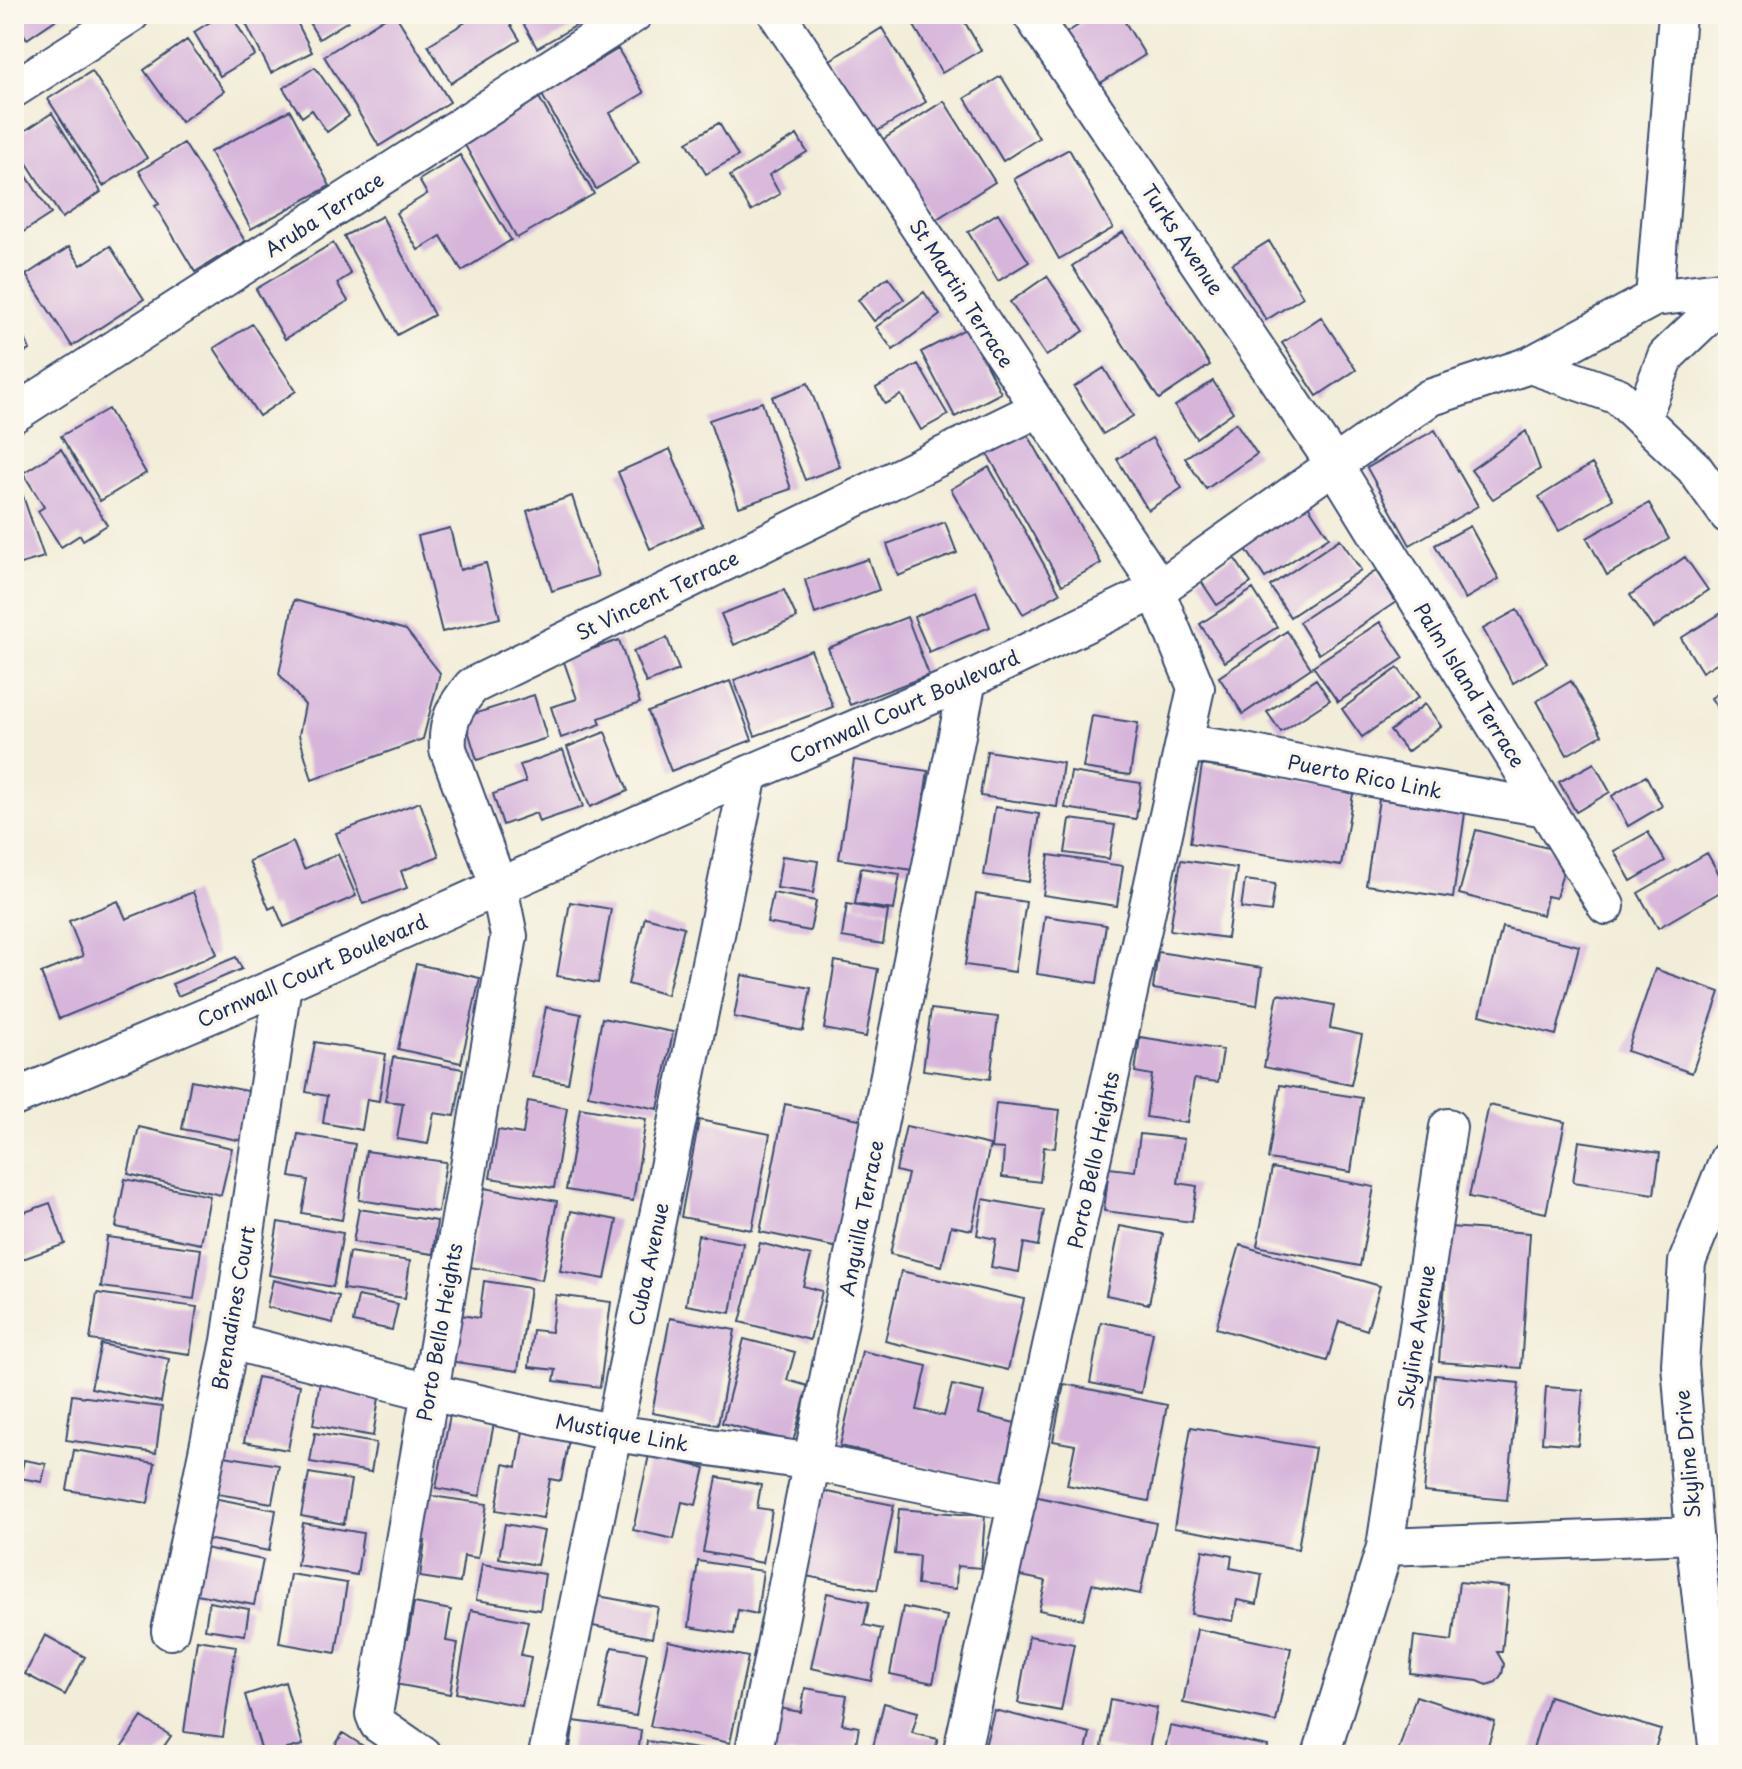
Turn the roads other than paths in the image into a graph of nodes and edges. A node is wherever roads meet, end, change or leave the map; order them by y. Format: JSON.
{"nodes":[{"id":1,"x":131,"y":14,"type":"edge"},
{"id":2,"x":634,"y":14,"type":"edge"},
{"id":3,"x":777,"y":14,"type":"edge"},
{"id":4,"x":1031,"y":14,"type":"edge"},
{"id":5,"x":1677,"y":14,"type":"edge"},
{"id":6,"x":14,"y":89,"type":"edge"},
{"id":7,"x":1728,"y":289,"type":"edge"},
{"id":8,"x":1728,"y":297,"type":"edge"},
{"id":9,"x":1654,"y":298,"type":"junction"},
{"id":10,"x":1530,"y":365,"type":"junction"},
{"id":11,"x":1038,"y":409,"type":"junction"},
{"id":12,"x":14,"y":414,"type":"edge"},
{"id":13,"x":1642,"y":419,"type":"junction"},
{"id":14,"x":1334,"y":464,"type":"junction"},
{"id":15,"x":1728,"y":515,"type":"edge"},
{"id":16,"x":1152,"y":581,"type":"junction"},
{"id":17,"x":968,"y":680,"type":"junction"},
{"id":18,"x":1185,"y":743,"type":"junction"},
{"id":19,"x":749,"y":774,"type":"junction"},
{"id":20,"x":1546,"y":808,"type":"junction"},
{"id":21,"x":499,"y":887,"type":"junction"},
{"id":22,"x":1606,"y":906,"type":"dead end"},
{"id":23,"x":283,"y":984,"type":"junction"},
{"id":24,"x":14,"y":1098,"type":"edge"},
{"id":25,"x":1448,"y":1127,"type":"dead end"},
{"id":26,"x":1728,"y":1159,"type":"edge"},
{"id":27,"x":1718,"y":1204,"type":"edge"},
{"id":28,"x":230,"y":1341,"type":"junction"},
{"id":29,"x":429,"y":1392,"type":"junction"},
{"id":30,"x":614,"y":1433,"type":"junction"},
{"id":31,"x":813,"y":1462,"type":"junction"},
{"id":32,"x":1017,"y":1503,"type":"junction"},
{"id":33,"x":1694,"y":1535,"type":"junction"},
{"id":34,"x":1385,"y":1547,"type":"junction"},
{"id":35,"x":170,"y":1631,"type":"dead end"},
{"id":36,"x":423,"y":1755,"type":"edge"},
{"id":37,"x":547,"y":1755,"type":"edge"},
{"id":38,"x":753,"y":1755,"type":"edge"},
{"id":39,"x":961,"y":1755,"type":"edge"},
{"id":40,"x":1321,"y":1755,"type":"edge"},
{"id":41,"x":1718,"y":1755,"type":"edge"}],
"edges":[{"from":1,"to":6,"type":"street"},
{"from":2,"to":12,"type":"street","name":"Aruba Terrace"},
{"from":3,"to":11,"type":"street","name":"St Martin Terrace"},
{"from":4,"to":14,"type":"street","name":"Turks Avenue"},
{"from":5,"to":9,"type":"street"},
{"from":7,"to":9,"type":"street"},
{"from":8,"to":13,"type":"street"},
{"from":9,"to":10,"type":"street","name":"Cornwall Court Boulevard"},
{"from":10,"to":13,"type":"street"},
{"from":10,"to":14,"type":"street","name":"Cornwall Court Boulevard"},
{"from":11,"to":16,"type":"street","name":"St Martin Terrace"},
{"from":11,"to":21,"type":"street","name":"St Vincent Terrace"},
{"from":13,"to":15,"type":"street"},
{"from":14,"to":16,"type":"street","name":"Cornwall Court Boulevard"},
{"from":14,"to":20,"type":"street","name":"Palm Island Terrace"},
{"from":16,"to":17,"type":"street","name":"Cornwall Court Boulevard"},
{"from":16,"to":18,"type":"street","name":"Porto Bello Heights"},
{"from":17,"to":19,"type":"street","name":"Cornwall Court Boulevard"},
{"from":17,"to":31,"type":"street","name":"Anguilla Terrace"},
{"from":18,"to":20,"type":"street","name":"Puerto Rico Link"},
{"from":18,"to":32,"type":"street","name":"Porto Bello Heights"},
{"from":19,"to":21,"type":"street","name":"Cornwall Court Boulevard"},
{"from":19,"to":30,"type":"street","name":"Cuba Avenue"},
{"from":20,"to":22,"type":"street","name":"Palm Island Terrace"},
{"from":21,"to":23,"type":"street","name":"Cornwall Court Boulevard"},
{"from":21,"to":29,"type":"street","name":"Porto Bello Heights"},
{"from":23,"to":24,"type":"street","name":"Cornwall Court Boulevard"},
{"from":23,"to":28,"type":"street","name":"Brenadines Court"},
{"from":25,"to":34,"type":"street","name":"Skyline Avenue"},
{"from":26,"to":27,"type":"street","name":"Skyline Drive"},
{"from":27,"to":33,"type":"street","name":"Skyline Drive"},
{"from":28,"to":29,"type":"street","name":"Mustique Link"},
{"from":28,"to":35,"type":"street","name":"Brenadines Court"},
{"from":29,"to":30,"type":"street","name":"Mustique Link"},
{"from":29,"to":36,"type":"street","name":"Porto Bello Heights"},
{"from":30,"to":31,"type":"street","name":"Mustique Link"},
{"from":30,"to":37,"type":"street","name":"Cuba Avenue"},
{"from":31,"to":32,"type":"street","name":"Mustique Link"},
{"from":31,"to":38,"type":"street","name":"Anguilla Terrace"},
{"from":32,"to":39,"type":"street","name":"Porto Bello Heights"},
{"from":33,"to":34,"type":"street"},
{"from":33,"to":41,"type":"street","name":"Skyline Drive"},
{"from":34,"to":40,"type":"street","name":"Skyline Avenue"}]}
